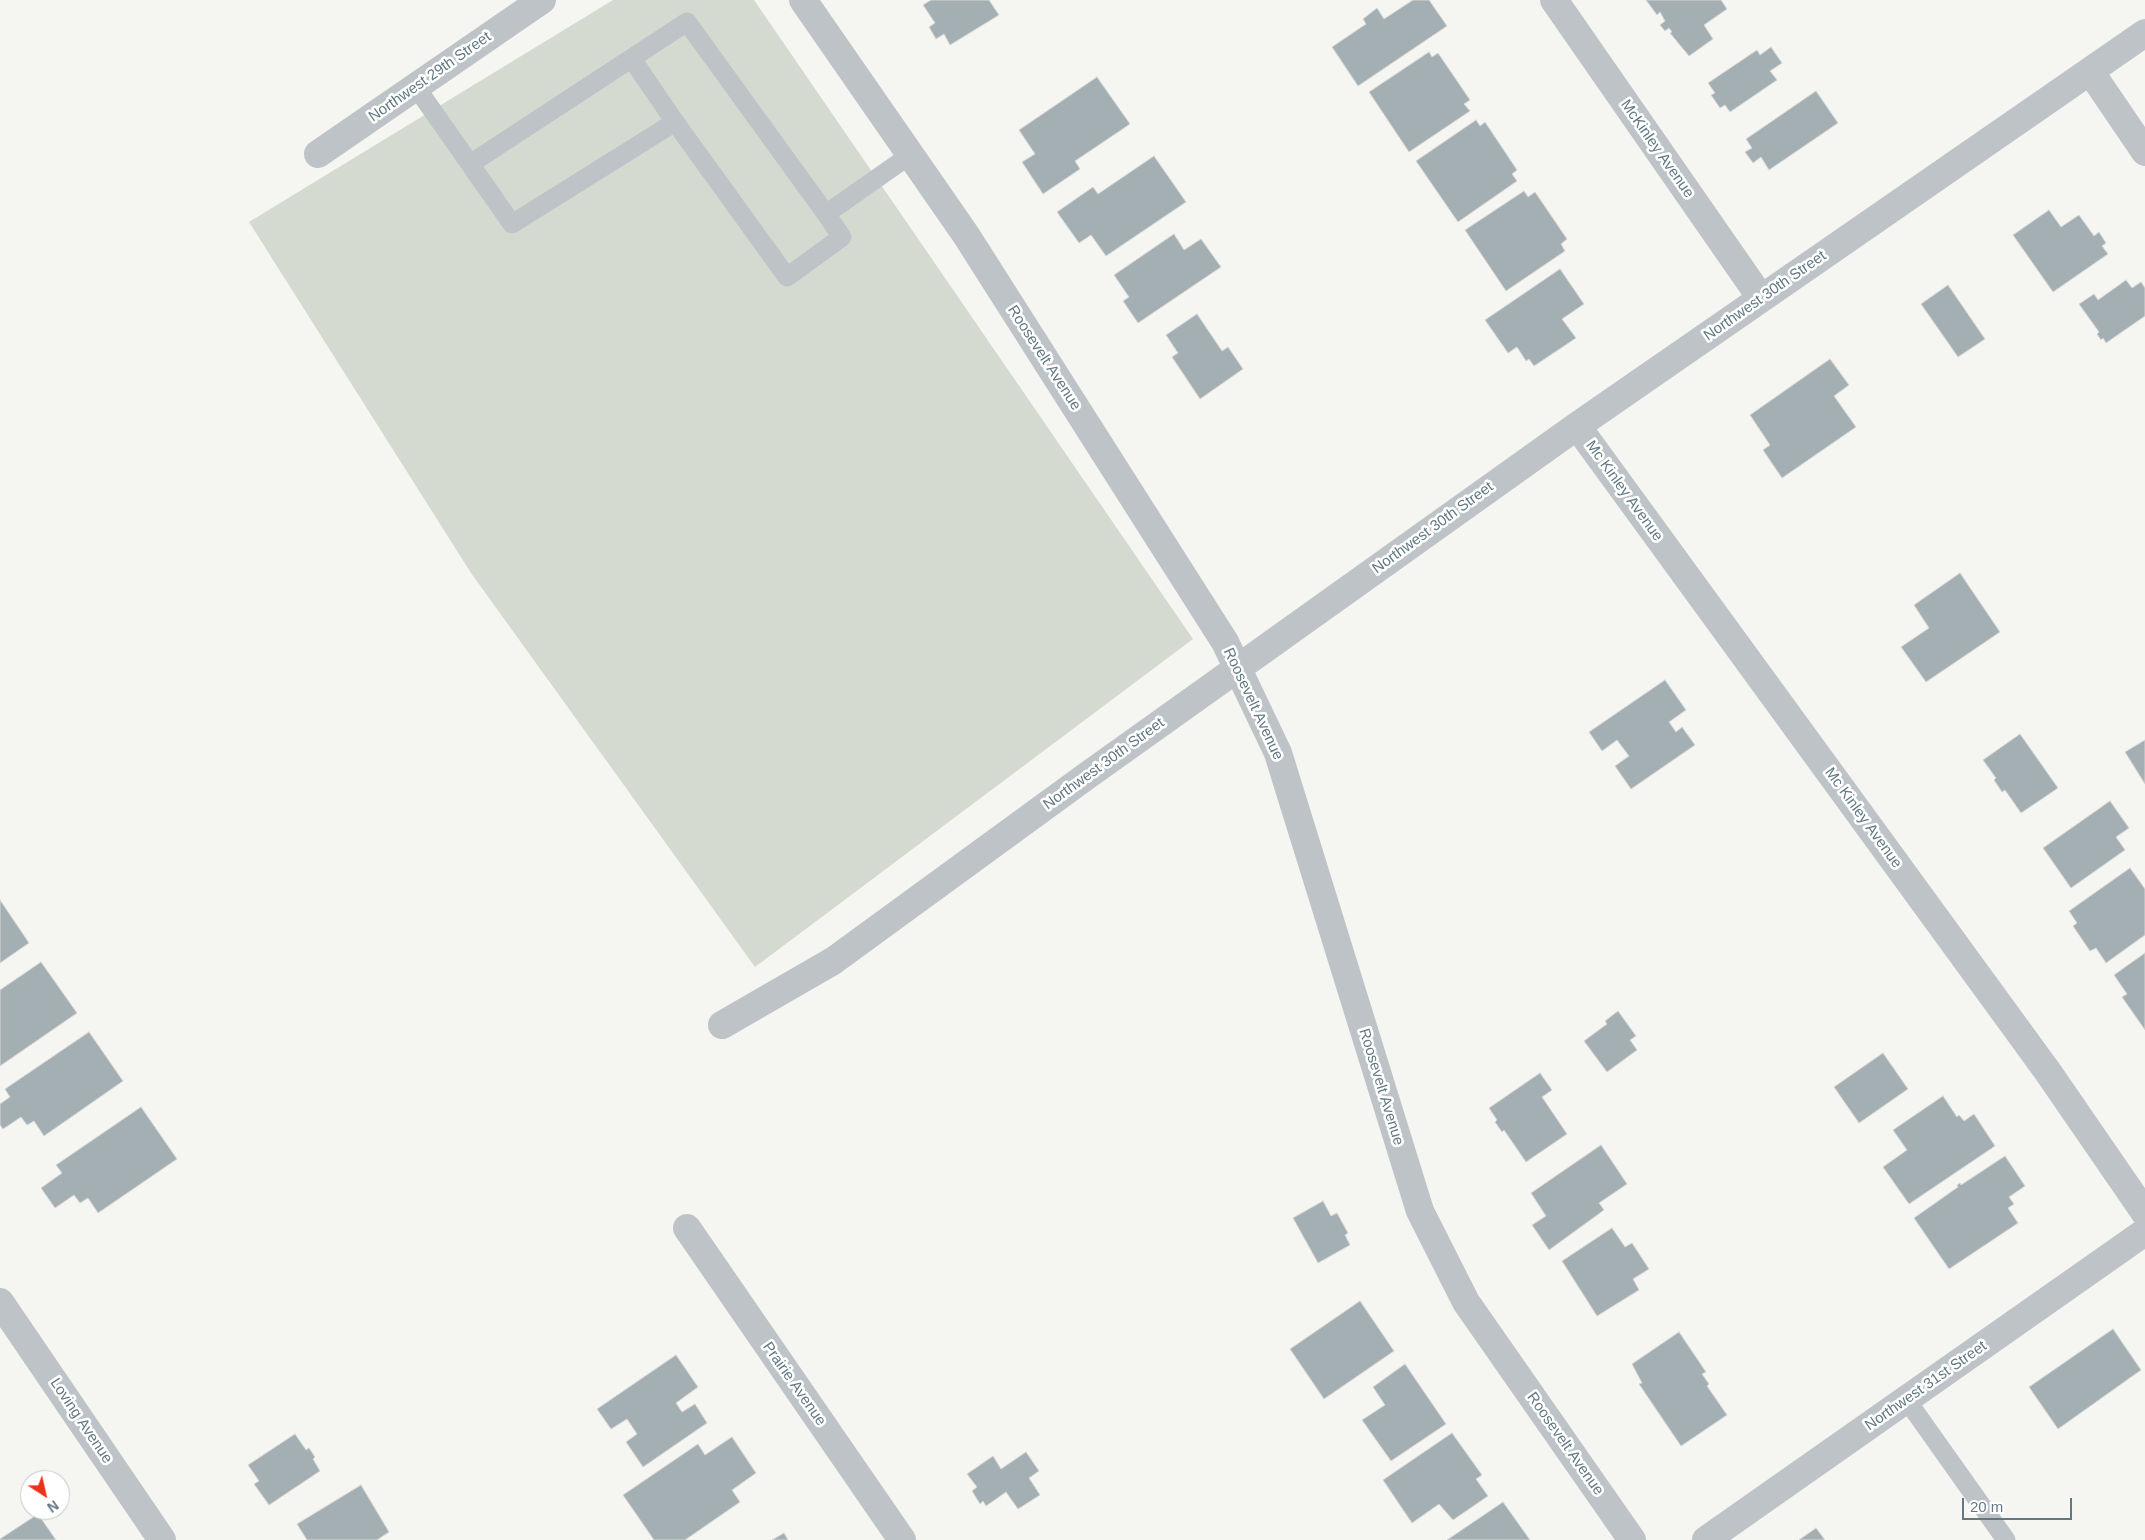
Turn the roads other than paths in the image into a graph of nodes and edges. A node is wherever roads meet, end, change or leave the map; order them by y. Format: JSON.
{"nodes":[{"id":1,"x":542,"y":0,"type":"edge"},
{"id":2,"x":803,"y":0,"type":"edge"},
{"id":3,"x":1554,"y":0,"type":"edge"},
{"id":4,"x":2145,"y":33,"type":"edge"},
{"id":5,"x":632,"y":59,"type":"junction"},
{"id":6,"x":2090,"y":71,"type":"junction"},
{"id":7,"x":416,"y":87,"type":"junction"},
{"id":8,"x":676,"y":122,"type":"junction"},
{"id":9,"x":2145,"y":152,"type":"edge"},
{"id":10,"x":318,"y":154,"type":"dead end"},
{"id":11,"x":910,"y":155,"type":"junction"},
{"id":12,"x":470,"y":164,"type":"junction"},
{"id":13,"x":826,"y":214,"type":"junction"},
{"id":14,"x":1761,"y":298,"type":"junction"},
{"id":15,"x":1577,"y":426,"type":"junction"},
{"id":16,"x":1237,"y":668,"type":"junction"},
{"id":17,"x":722,"y":1025,"type":"dead end"},
{"id":18,"x":2145,"y":1213,"type":"edge"},
{"id":19,"x":687,"y":1228,"type":"dead end"},
{"id":20,"x":2145,"y":1232,"type":"edge"},
{"id":21,"x":0,"y":1302,"type":"edge"},
{"id":22,"x":1906,"y":1399,"type":"junction"},
{"id":23,"x":162,"y":1540,"type":"edge"},
{"id":24,"x":902,"y":1540,"type":"edge"},
{"id":25,"x":1632,"y":1540,"type":"edge"},
{"id":26,"x":1706,"y":1540,"type":"edge"},
{"id":27,"x":2006,"y":1540,"type":"edge"}],
"edges":[{"from":1,"to":7,"type":"street","name":"Northwest 29th Street"},
{"from":2,"to":11,"type":"street","name":"Roosevelt Avenue"},
{"from":3,"to":14,"type":"street","name":"McKinley Avenue"},
{"from":4,"to":6,"type":"street","name":"Northwest 30th Street"},
{"from":5,"to":8,"type":"lane"},
{"from":5,"to":12,"type":"lane"},
{"from":5,"to":13,"type":"lane"},
{"from":6,"to":9,"type":"street"},
{"from":6,"to":14,"type":"street","name":"Northwest 30th Street"},
{"from":7,"to":10,"type":"street","name":"Northwest 29th Street"},
{"from":7,"to":12,"type":"lane"},
{"from":8,"to":12,"type":"lane"},
{"from":8,"to":13,"type":"lane"},
{"from":11,"to":13,"type":"lane"},
{"from":11,"to":16,"type":"street","name":"Roosevelt Avenue"},
{"from":14,"to":15,"type":"street","name":"Northwest 30th Street"},
{"from":15,"to":16,"type":"street","name":"Northwest 30th Street"},
{"from":15,"to":18,"type":"street","name":"Mc Kinley Avenue"},
{"from":16,"to":17,"type":"street","name":"Northwest 30th Street"},
{"from":16,"to":25,"type":"street","name":"Roosevelt Avenue"},
{"from":19,"to":24,"type":"street","name":"Prairie Avenue"},
{"from":20,"to":22,"type":"street","name":"Northwest 31st Street"},
{"from":21,"to":23,"type":"street","name":"Loving Avenue"},
{"from":22,"to":26,"type":"street","name":"Northwest 31st Street"},
{"from":22,"to":27,"type":"lane"}]}
